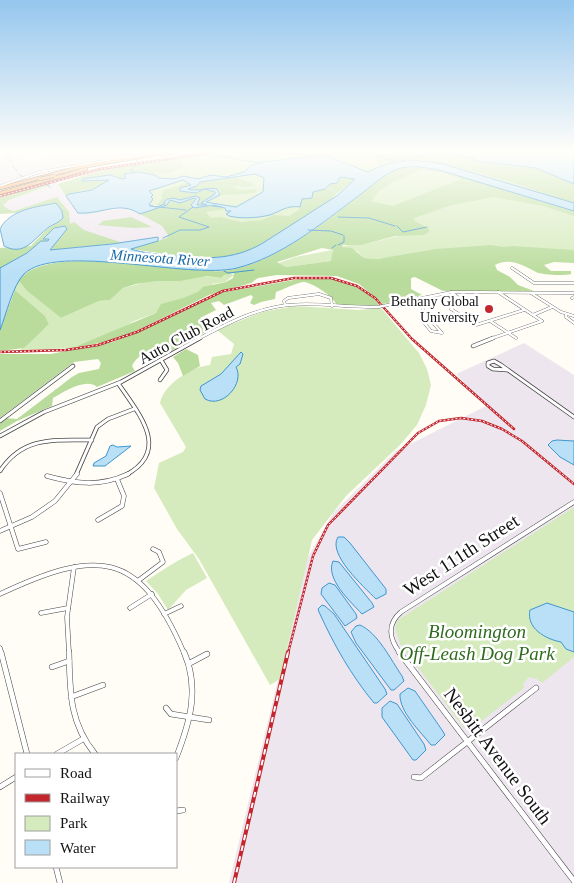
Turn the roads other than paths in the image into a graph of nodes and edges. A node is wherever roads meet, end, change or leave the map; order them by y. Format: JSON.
{"nodes":[{"id":1,"x":512,"y":268,"type":"dead end"},
{"id":2,"x":574,"y":284,"type":"edge"},
{"id":3,"x":450,"y":292,"type":"junction"},
{"id":4,"x":498,"y":292,"type":"junction"},
{"id":5,"x":531,"y":293,"type":"junction"},
{"id":6,"x":574,"y":293,"type":"edge"},
{"id":7,"x":417,"y":298,"type":"junction"},
{"id":8,"x":285,"y":305,"type":"junction"},
{"id":9,"x":332,"y":306,"type":"junction"},
{"id":10,"x":552,"y":307,"type":"junction"},
{"id":11,"x":524,"y":310,"type":"junction"},
{"id":12,"x":566,"y":314,"type":"junction"},
{"id":13,"x":532,"y":315,"type":"junction"},
{"id":14,"x":574,"y":316,"type":"edge"},
{"id":15,"x":421,"y":319,"type":"junction"},
{"id":16,"x":490,"y":321,"type":"junction"},
{"id":17,"x":574,"y":323,"type":"edge"},
{"id":18,"x":506,"y":332,"type":"junction"},
{"id":19,"x":516,"y":338,"type":"dead end"},
{"id":20,"x":473,"y":346,"type":"dead end"},
{"id":21,"x":161,"y":360,"type":"junction"},
{"id":22,"x":73,"y":366,"type":"dead end"},
{"id":23,"x":507,"y":370,"type":"junction"},
{"id":24,"x":160,"y":380,"type":"dead end"},
{"id":25,"x":118,"y":383,"type":"junction"},
{"id":26,"x":134,"y":408,"type":"junction"},
{"id":27,"x":574,"y":417,"type":"edge"},
{"id":28,"x":0,"y":421,"type":"edge"},
{"id":29,"x":0,"y":436,"type":"edge"},
{"id":30,"x":92,"y":440,"type":"junction"},
{"id":31,"x":0,"y":472,"type":"edge"},
{"id":32,"x":47,"y":476,"type":"dead end"},
{"id":33,"x":117,"y":479,"type":"junction"},
{"id":34,"x":71,"y":483,"type":"junction"},
{"id":35,"x":0,"y":494,"type":"edge"},
{"id":36,"x":574,"y":502,"type":"edge"},
{"id":37,"x":98,"y":520,"type":"dead end"},
{"id":38,"x":11,"y":526,"type":"junction"},
{"id":39,"x":0,"y":531,"type":"edge"},
{"id":40,"x":46,"y":542,"type":"dead end"},
{"id":41,"x":153,"y":549,"type":"dead end"},
{"id":42,"x":74,"y":567,"type":"junction"},
{"id":43,"x":139,"y":580,"type":"junction"},
{"id":44,"x":0,"y":594,"type":"edge"},
{"id":45,"x":152,"y":594,"type":"junction"},
{"id":46,"x":181,"y":606,"type":"dead end"},
{"id":47,"x":68,"y":608,"type":"junction"},
{"id":48,"x":130,"y":608,"type":"dead end"},
{"id":49,"x":41,"y":613,"type":"dead end"},
{"id":50,"x":164,"y":614,"type":"junction"},
{"id":51,"x":0,"y":648,"type":"edge"},
{"id":52,"x":397,"y":649,"type":"joint"},
{"id":53,"x":207,"y":654,"type":"dead end"},
{"id":54,"x":69,"y":660,"type":"junction"},
{"id":55,"x":190,"y":663,"type":"junction"},
{"id":56,"x":52,"y":667,"type":"dead end"},
{"id":57,"x":104,"y":685,"type":"dead end"},
{"id":58,"x":536,"y":688,"type":"dead end"},
{"id":59,"x":71,"y":697,"type":"junction"},
{"id":60,"x":166,"y":708,"type":"dead end"},
{"id":61,"x":189,"y":718,"type":"junction"},
{"id":62,"x":209,"y":720,"type":"dead end"},
{"id":63,"x":83,"y":738,"type":"junction"},
{"id":64,"x":468,"y":741,"type":"junction"},
{"id":65,"x":27,"y":753,"type":"edge"},
{"id":66,"x":59,"y":753,"type":"edge"},
{"id":67,"x":94,"y":753,"type":"edge"},
{"id":68,"x":178,"y":753,"type":"edge"},
{"id":69,"x":414,"y":777,"type":"dead end"},
{"id":70,"x":15,"y":778,"type":"edge"},
{"id":71,"x":0,"y":787,"type":"edge"},
{"id":72,"x":183,"y":810,"type":"dead end"},
{"id":73,"x":178,"y":811,"type":"edge"},
{"id":74,"x":56,"y":868,"type":"edge"},
{"id":75,"x":574,"y":881,"type":"edge"},
{"id":76,"x":60,"y":883,"type":"edge"}],
"edges":[{"from":1,"to":2,"type":"street"},
{"from":3,"to":4,"type":"street","name":"Auto Club Road"},
{"from":3,"to":7,"type":"street","name":"Auto Club Road"},
{"from":3,"to":16,"type":"street"},
{"from":4,"to":5,"type":"street","name":"Auto Club Road"},
{"from":4,"to":11,"type":"street"},
{"from":5,"to":6,"type":"street","name":"Auto Club Road"},
{"from":5,"to":10,"type":"street"},
{"from":7,"to":9,"type":"street","name":"Auto Club Road","bridge":true},
{"from":7,"to":15,"type":"street"},
{"from":8,"to":9,"type":"street","name":"Auto Club Road"},
{"from":8,"to":9,"type":"street"},
{"from":8,"to":21,"type":"street","name":"Auto Club Road"},
{"from":10,"to":12,"type":"street"},
{"from":10,"to":13,"type":"street"},
{"from":11,"to":13,"type":"street"},
{"from":11,"to":16,"type":"street"},
{"from":12,"to":14,"type":"street"},
{"from":12,"to":17,"type":"street"},
{"from":13,"to":18,"type":"street"},
{"from":15,"to":15,"type":"street"},
{"from":16,"to":18,"type":"street"},
{"from":18,"to":19,"type":"street"},
{"from":18,"to":20,"type":"street"},
{"from":21,"to":24,"type":"street"},
{"from":21,"to":25,"type":"street","name":"Auto Club Road"},
{"from":22,"to":28,"type":"street"},
{"from":23,"to":23,"type":"street"},
{"from":23,"to":27,"type":"street"},
{"from":25,"to":26,"type":"street"},
{"from":25,"to":29,"type":"street","name":"Auto Club Road"},
{"from":26,"to":30,"type":"street"},
{"from":26,"to":33,"type":"street"},
{"from":30,"to":31,"type":"street"},
{"from":30,"to":34,"type":"street"},
{"from":32,"to":34,"type":"street"},
{"from":33,"to":34,"type":"street"},
{"from":33,"to":37,"type":"street"},
{"from":34,"to":38,"type":"street"},
{"from":35,"to":38,"type":"street"},
{"from":36,"to":52,"type":"street","name":"West 111th Street"},
{"from":38,"to":39,"type":"street"},
{"from":38,"to":40,"type":"street"},
{"from":41,"to":43,"type":"street"},
{"from":42,"to":43,"type":"street"},
{"from":42,"to":44,"type":"street"},
{"from":42,"to":47,"type":"street"},
{"from":43,"to":45,"type":"street"},
{"from":45,"to":48,"type":"street"},
{"from":45,"to":50,"type":"street"},
{"from":46,"to":50,"type":"street"},
{"from":47,"to":49,"type":"street"},
{"from":47,"to":54,"type":"street"},
{"from":50,"to":55,"type":"street"},
{"from":51,"to":65,"type":"street"},
{"from":52,"to":64,"type":"street","name":"Nesbitt Avenue South"},
{"from":53,"to":55,"type":"street"},
{"from":54,"to":56,"type":"street"},
{"from":54,"to":59,"type":"street"},
{"from":55,"to":61,"type":"street"},
{"from":57,"to":59,"type":"street"},
{"from":58,"to":64,"type":"street"},
{"from":59,"to":63,"type":"street"},
{"from":60,"to":61,"type":"street"},
{"from":61,"to":62,"type":"street"},
{"from":61,"to":68,"type":"street"},
{"from":63,"to":66,"type":"street"},
{"from":63,"to":67,"type":"street"},
{"from":64,"to":69,"type":"street"},
{"from":64,"to":75,"type":"street","name":"Nesbitt Avenue South"},
{"from":70,"to":71,"type":"street"},
{"from":72,"to":73,"type":"street"},
{"from":74,"to":76,"type":"street"}]}
